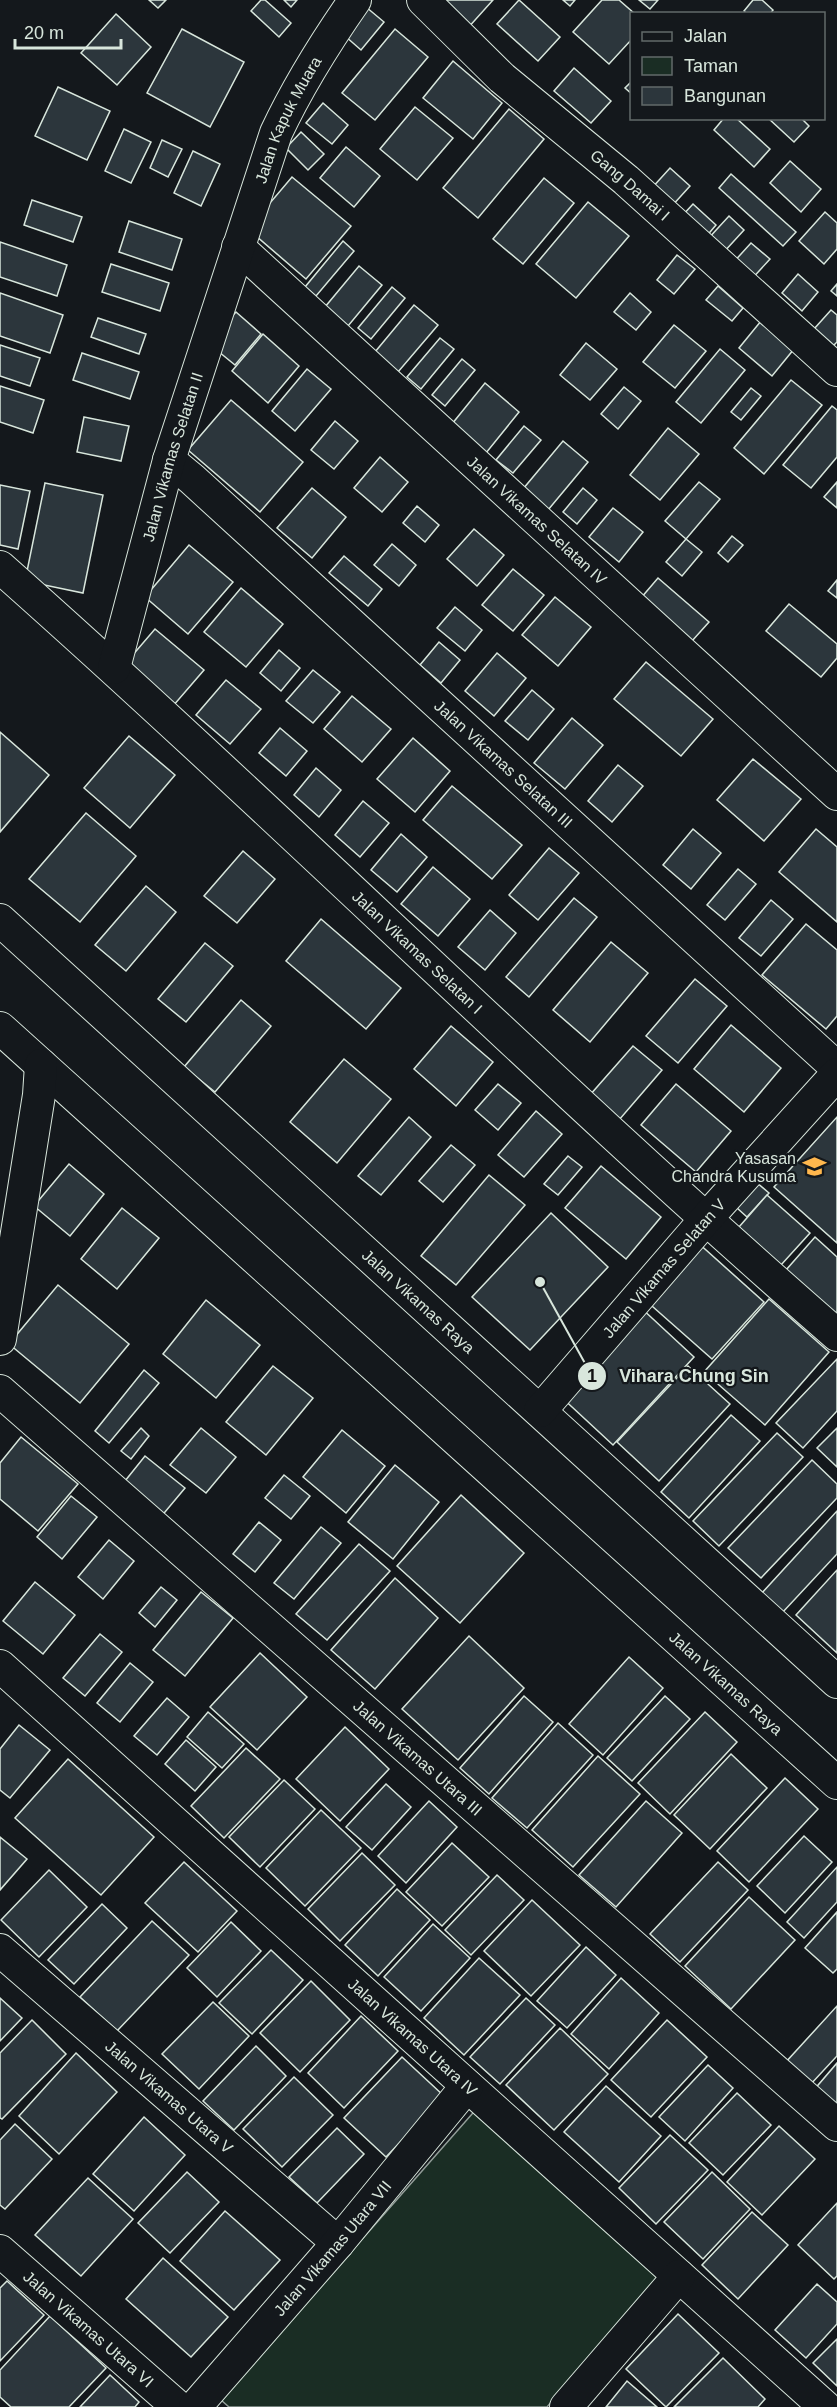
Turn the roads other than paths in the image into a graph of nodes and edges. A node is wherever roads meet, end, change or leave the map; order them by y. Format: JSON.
{"nodes":[{"id":1,"x":356,"y":0,"type":"edge"},
{"id":2,"x":423,"y":0,"type":"edge"},
{"id":3,"x":237,"y":247,"type":"junction"},
{"id":4,"x":837,"y":370,"type":"edge"},
{"id":5,"x":169,"y":460,"type":"junction"},
{"id":6,"x":0,"y":567,"type":"edge"},
{"id":7,"x":114,"y":668,"type":"junction"},
{"id":8,"x":837,"y":794,"type":"edge"},
{"id":9,"x":0,"y":920,"type":"edge"},
{"id":10,"x":0,"y":1028,"type":"edge"},
{"id":11,"x":40,"y":1065,"type":"junction"},
{"id":12,"x":837,"y":1068,"type":"edge"},
{"id":13,"x":837,"y":1074,"type":"edge"},
{"id":14,"x":705,"y":1220,"type":"junction"},
{"id":15,"x":837,"y":1335,"type":"edge"},
{"id":16,"x":0,"y":1339,"type":"edge"},
{"id":17,"x":0,"y":1391,"type":"edge"},
{"id":18,"x":540,"y":1411,"type":"junction"},
{"id":19,"x":0,"y":1666,"type":"edge"},
{"id":20,"x":837,"y":1682,"type":"edge"},
{"id":21,"x":837,"y":1783,"type":"edge"},
{"id":22,"x":0,"y":1950,"type":"edge"},
{"id":23,"x":467,"y":2086,"type":"junction"},
{"id":24,"x":837,"y":2125,"type":"edge"},
{"id":25,"x":338,"y":2243,"type":"junction"},
{"id":26,"x":0,"y":2251,"type":"edge"},
{"id":27,"x":679,"y":2276,"type":"junction"},
{"id":28,"x":178,"y":2407,"type":"edge"},
{"id":29,"x":195,"y":2407,"type":"edge"},
{"id":30,"x":566,"y":2407,"type":"edge"},
{"id":31,"x":825,"y":2407,"type":"edge"}],
"edges":[{"from":1,"to":3,"type":"street","name":"Jalan Kapuk Muara"},
{"from":2,"to":4,"type":"street","name":"Gang Damai I"},
{"from":3,"to":5,"type":"street","name":"Jalan Vikamas Selatan II"},
{"from":3,"to":8,"type":"street","name":"Jalan Vikamas Selatan IV"},
{"from":5,"to":7,"type":"street","name":"Jalan Vikamas Selatan II"},
{"from":5,"to":12,"type":"street","name":"Jalan Vikamas Selatan III"},
{"from":6,"to":7,"type":"street","name":"Jalan Vikamas Selatan I"},
{"from":7,"to":14,"type":"street","name":"Jalan Vikamas Selatan I"},
{"from":9,"to":18,"type":"street","name":"Jalan Vikamas Raya"},
{"from":10,"to":11,"type":"street","name":"Jalan Vikamas Raya"},
{"from":11,"to":16,"type":"street"},
{"from":11,"to":21,"type":"street","name":"Jalan Vikamas Raya"},
{"from":13,"to":14,"type":"street","name":"Jalan Vikamas Selatan V"},
{"from":14,"to":15,"type":"street","name":"Jalan Vikamas Selatan I"},
{"from":14,"to":18,"type":"street","name":"Jalan Vikamas Selatan V"},
{"from":17,"to":24,"type":"street","name":"Jalan Vikamas Utara III"},
{"from":18,"to":20,"type":"street","name":"Jalan Vikamas Raya"},
{"from":19,"to":23,"type":"street","name":"Jalan Vikamas Utara IV"},
{"from":22,"to":25,"type":"street","name":"Jalan Vikamas Utara V"},
{"from":23,"to":25,"type":"street","name":"Jalan Vikamas Utara VII"},
{"from":23,"to":27,"type":"street","name":"Jalan Vikamas Utara IV"},
{"from":25,"to":29,"type":"street","name":"Jalan Vikamas Utara VII"},
{"from":26,"to":28,"type":"street","name":"Jalan Vikamas Utara VI"},
{"from":27,"to":30,"type":"street"},
{"from":27,"to":31,"type":"street","name":"Jalan Vikamas Utara IV"}]}
